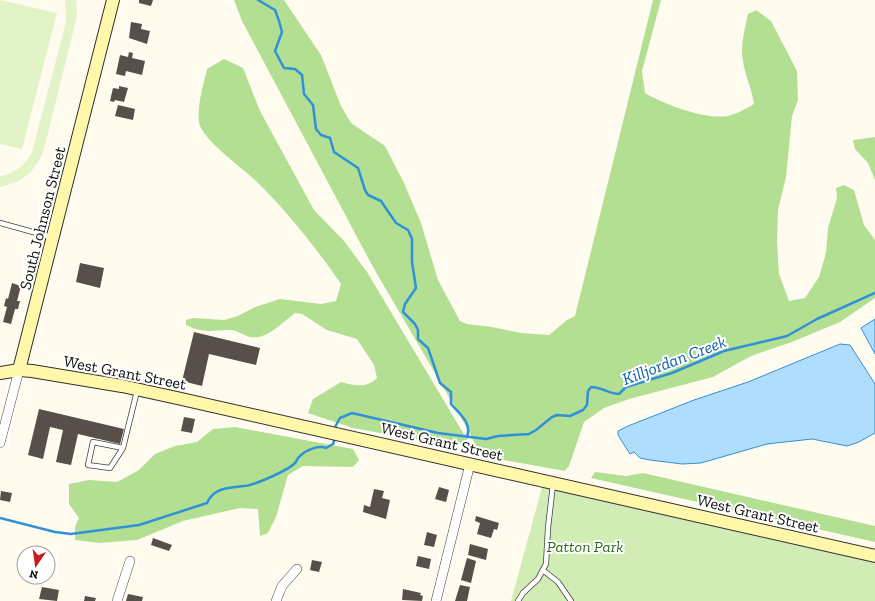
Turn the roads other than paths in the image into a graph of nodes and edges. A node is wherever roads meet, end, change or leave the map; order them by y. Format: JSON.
{"nodes":[{"id":1,"x":113,"y":0,"type":"edge"},
{"id":2,"x":0,"y":223,"type":"edge"},
{"id":3,"x":53,"y":238,"type":"junction"},
{"id":4,"x":19,"y":370,"type":"junction"},
{"id":5,"x":0,"y":373,"type":"edge"},
{"id":6,"x":137,"y":389,"type":"junction"},
{"id":7,"x":0,"y":443,"type":"edge"},
{"id":8,"x":123,"y":448,"type":"junction"},
{"id":9,"x":470,"y":464,"type":"junction"},
{"id":10,"x":553,"y":482,"type":"junction"},
{"id":11,"x":875,"y":556,"type":"edge"},
{"id":12,"x":130,"y":561,"type":"dead end"},
{"id":13,"x":297,"y":569,"type":"dead end"},
{"id":14,"x":544,"y":571,"type":"junction"},
{"id":15,"x":117,"y":601,"type":"edge"},
{"id":16,"x":276,"y":601,"type":"edge"},
{"id":17,"x":436,"y":601,"type":"edge"},
{"id":18,"x":518,"y":601,"type":"edge"},
{"id":19,"x":571,"y":601,"type":"edge"}],
"edges":[{"from":1,"to":3,"type":"main road","name":"South Johnson Street"},
{"from":2,"to":3,"type":"lane"},
{"from":3,"to":4,"type":"main road","name":"South Johnson Street"},
{"from":4,"to":5,"type":"main road","name":"West Grant Street"},
{"from":4,"to":6,"type":"main road","name":"West Grant Street"},
{"from":4,"to":7,"type":"street","name":"South Johnson Street"},
{"from":6,"to":8,"type":"lane"},
{"from":6,"to":9,"type":"main road","name":"West Grant Street"},
{"from":8,"to":8,"type":"lane"},
{"from":9,"to":10,"type":"main road","name":"West Grant Street"},
{"from":9,"to":17,"type":"street"},
{"from":10,"to":11,"type":"main road","name":"West Grant Street"},
{"from":10,"to":14,"type":"lane"},
{"from":12,"to":15,"type":"street"},
{"from":13,"to":16,"type":"street"},
{"from":14,"to":18,"type":"lane"},
{"from":14,"to":19,"type":"lane"}]}
